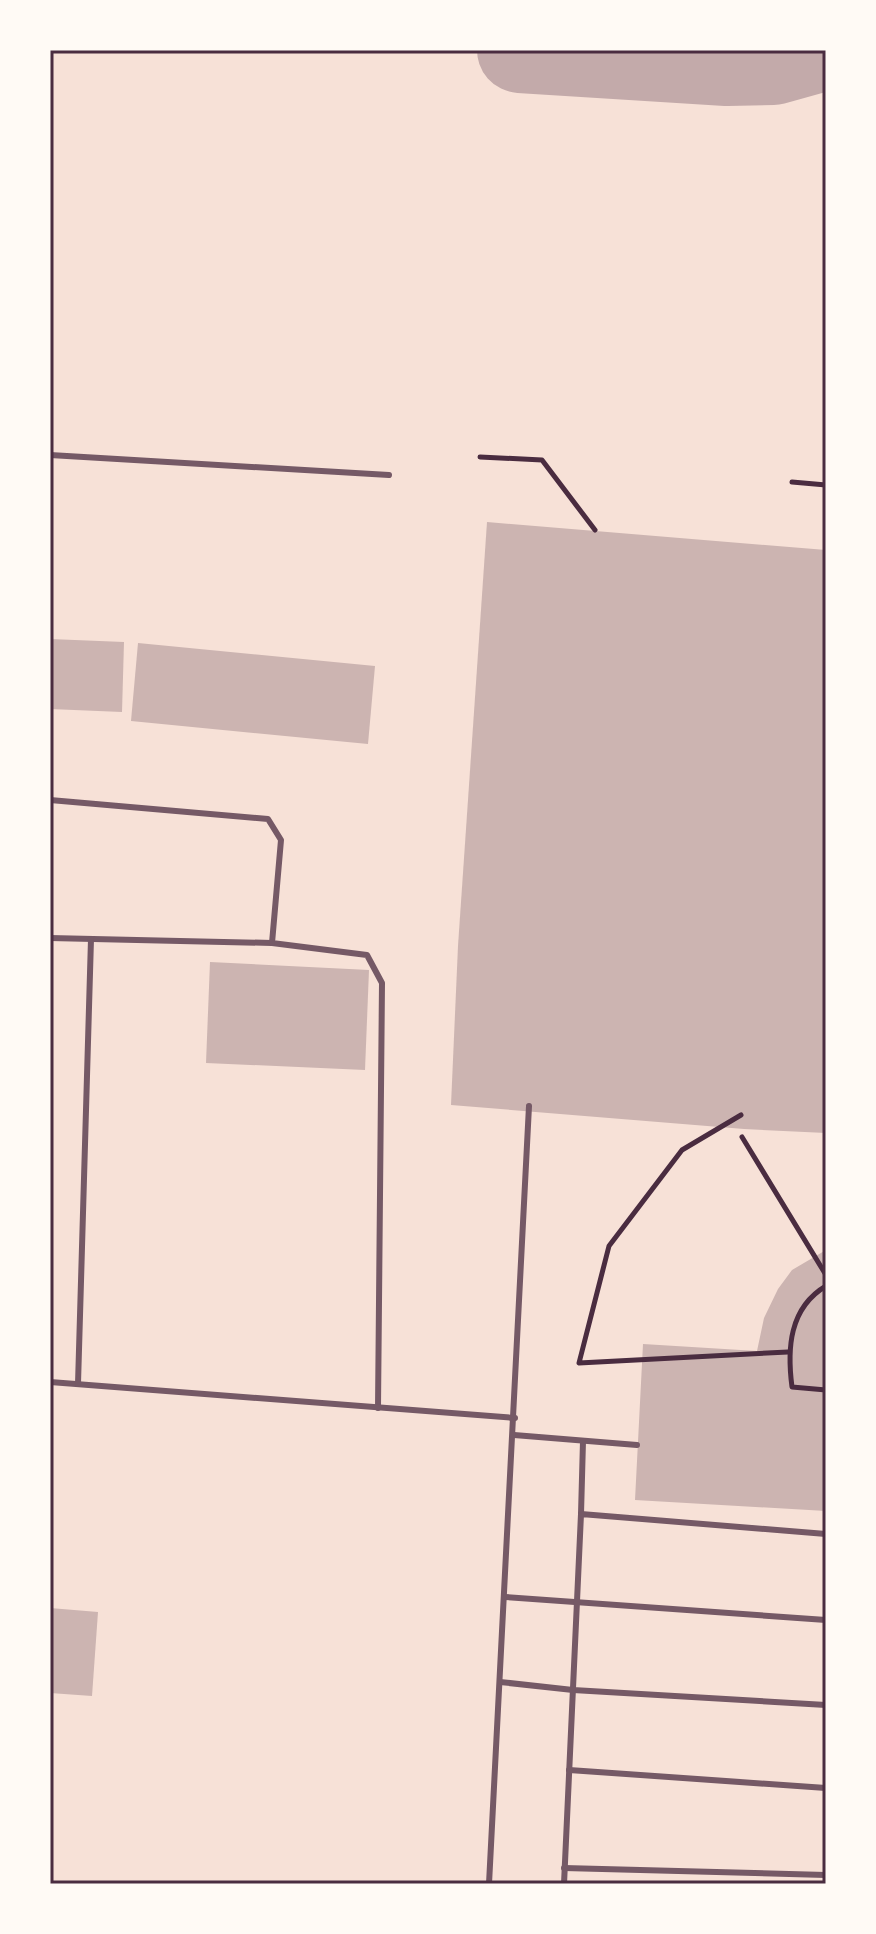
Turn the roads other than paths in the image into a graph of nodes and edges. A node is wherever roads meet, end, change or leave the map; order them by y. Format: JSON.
{"nodes":[{"id":1,"x":50,"y":455,"type":"edge"},
{"id":2,"x":389,"y":475,"type":"dead end"},
{"id":3,"x":50,"y":800,"type":"edge"},
{"id":4,"x":50,"y":938,"type":"edge"},
{"id":5,"x":91,"y":939,"type":"junction"},
{"id":6,"x":272,"y":943,"type":"junction"},
{"id":7,"x":529,"y":1106,"type":"dead end"},
{"id":8,"x":50,"y":1382,"type":"edge"},
{"id":9,"x":78,"y":1384,"type":"junction"},
{"id":10,"x":378,"y":1408,"type":"junction"},
{"id":11,"x":515,"y":1418,"type":"junction"},
{"id":12,"x":514,"y":1435,"type":"junction"},
{"id":13,"x":583,"y":1441,"type":"junction"},
{"id":14,"x":637,"y":1445,"type":"dead end"},
{"id":15,"x":581,"y":1514,"type":"junction"},
{"id":16,"x":826,"y":1534,"type":"edge"},
{"id":17,"x":505,"y":1597,"type":"junction"},
{"id":18,"x":578,"y":1602,"type":"junction"},
{"id":19,"x":826,"y":1620,"type":"edge"},
{"id":20,"x":500,"y":1682,"type":"junction"},
{"id":21,"x":573,"y":1690,"type":"junction"},
{"id":22,"x":826,"y":1705,"type":"edge"},
{"id":23,"x":569,"y":1770,"type":"junction"},
{"id":24,"x":826,"y":1788,"type":"edge"},
{"id":25,"x":564,"y":1868,"type":"junction"},
{"id":26,"x":826,"y":1875,"type":"edge"},
{"id":27,"x":489,"y":1884,"type":"edge"},
{"id":28,"x":564,"y":1884,"type":"edge"}],
"edges":[{"from":1,"to":2,"type":"lane"},
{"from":3,"to":6,"type":"lane"},
{"from":4,"to":5,"type":"lane"},
{"from":5,"to":6,"type":"lane"},
{"from":5,"to":9,"type":"lane"},
{"from":6,"to":10,"type":"lane"},
{"from":7,"to":11,"type":"lane"},
{"from":8,"to":9,"type":"lane"},
{"from":9,"to":10,"type":"lane"},
{"from":10,"to":11,"type":"lane"},
{"from":11,"to":12,"type":"lane"},
{"from":12,"to":13,"type":"lane"},
{"from":12,"to":17,"type":"lane"},
{"from":13,"to":14,"type":"lane"},
{"from":13,"to":15,"type":"lane"},
{"from":15,"to":16,"type":"lane"},
{"from":15,"to":18,"type":"lane"},
{"from":17,"to":18,"type":"lane"},
{"from":17,"to":20,"type":"lane"},
{"from":18,"to":19,"type":"lane"},
{"from":18,"to":21,"type":"lane"},
{"from":20,"to":21,"type":"lane"},
{"from":20,"to":27,"type":"lane"},
{"from":21,"to":22,"type":"lane"},
{"from":21,"to":23,"type":"lane"},
{"from":23,"to":24,"type":"lane"},
{"from":23,"to":25,"type":"lane"},
{"from":25,"to":26,"type":"lane"},
{"from":25,"to":28,"type":"lane"}]}
